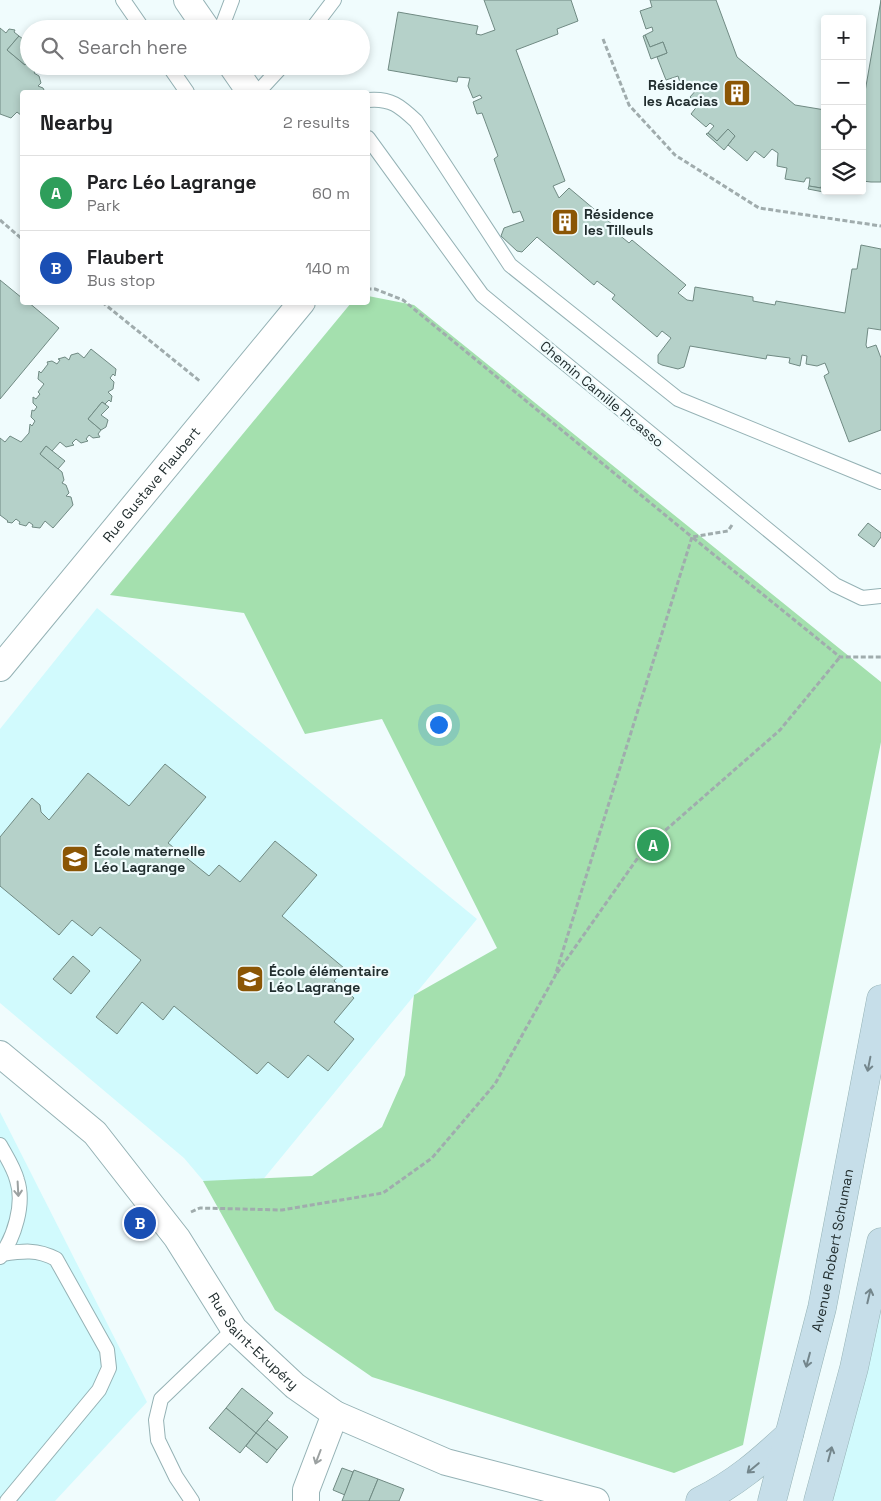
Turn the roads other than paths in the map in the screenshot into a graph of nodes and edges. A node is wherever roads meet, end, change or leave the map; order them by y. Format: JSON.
{"nodes":[{"id":1,"x":123,"y":0,"type":"edge"},
{"id":2,"x":187,"y":0,"type":"edge"},
{"id":3,"x":232,"y":0,"type":"edge"},
{"id":4,"x":334,"y":0,"type":"edge"},
{"id":5,"x":137,"y":20,"type":"edge"},
{"id":6,"x":201,"y":20,"type":"edge"},
{"id":7,"x":224,"y":20,"type":"edge"},
{"id":8,"x":319,"y":20,"type":"edge"},
{"id":9,"x":175,"y":75,"type":"edge"},
{"id":10,"x":238,"y":75,"type":"edge"},
{"id":11,"x":274,"y":75,"type":"edge"},
{"id":12,"x":186,"y":90,"type":"edge"},
{"id":13,"x":249,"y":90,"type":"edge"},
{"id":14,"x":260,"y":90,"type":"edge"},
{"id":15,"x":370,"y":100,"type":"edge"},
{"id":16,"x":370,"y":141,"type":"edge"},
{"id":17,"x":300,"y":305,"type":"edge"},
{"id":18,"x":881,"y":482,"type":"edge"},
{"id":19,"x":881,"y":596,"type":"edge"},
{"id":20,"x":0,"y":668,"type":"edge"},
{"id":21,"x":881,"y":999,"type":"edge"},
{"id":22,"x":0,"y":1054,"type":"edge"},
{"id":23,"x":0,"y":1145,"type":"edge"},
{"id":24,"x":881,"y":1242,"type":"edge"},
{"id":25,"x":1,"y":1256,"type":"edge"},
{"id":26,"x":234,"y":1329,"type":"junction"},
{"id":27,"x":335,"y":1414,"type":"junction"},
{"id":28,"x":789,"y":1435,"type":"junction"},
{"id":29,"x":524,"y":1492,"type":"edge"},
{"id":30,"x":7,"y":1501,"type":"edge"},
{"id":31,"x":192,"y":1501,"type":"edge"},
{"id":32,"x":306,"y":1501,"type":"edge"},
{"id":33,"x":596,"y":1501,"type":"edge"},
{"id":34,"x":700,"y":1501,"type":"edge"},
{"id":35,"x":772,"y":1501,"type":"edge"},
{"id":36,"x":818,"y":1501,"type":"edge"}],
"edges":[{"from":1,"to":5,"type":"lane"},
{"from":2,"to":6,"type":"street"},
{"from":3,"to":7,"type":"lane"},
{"from":4,"to":8,"type":"lane"},
{"from":9,"to":12,"type":"lane"},
{"from":10,"to":13,"type":"street"},
{"from":11,"to":14,"type":"lane"},
{"from":15,"to":18,"type":"lane"},
{"from":16,"to":19,"type":"lane","name":"Chemin Camille Picasso"},
{"from":17,"to":20,"type":"street","name":"Rue Gustave Flaubert"},
{"from":21,"to":28,"type":"main road","name":"Avenue Robert Schuman","one_way":true},
{"from":22,"to":26,"type":"street","name":"Rue Saint-Exupéry"},
{"from":23,"to":25,"type":"lane","one_way":true},
{"from":36,"to":24,"type":"main road","one_way":true},
{"from":25,"to":30,"type":"lane"},
{"from":26,"to":27,"type":"street","name":"Rue Saint-Exupéry"},
{"from":26,"to":31,"type":"lane"},
{"from":27,"to":29,"type":"street","name":"Rue Saint-Exupéry"},
{"from":27,"to":32,"type":"street","one_way":true},
{"from":28,"to":34,"type":"main road","one_way":true},
{"from":28,"to":35,"type":"main road","name":"Avenue Robert Schuman"},
{"from":29,"to":33,"type":"street","name":"Rue Saint-Exupéry"}]}
